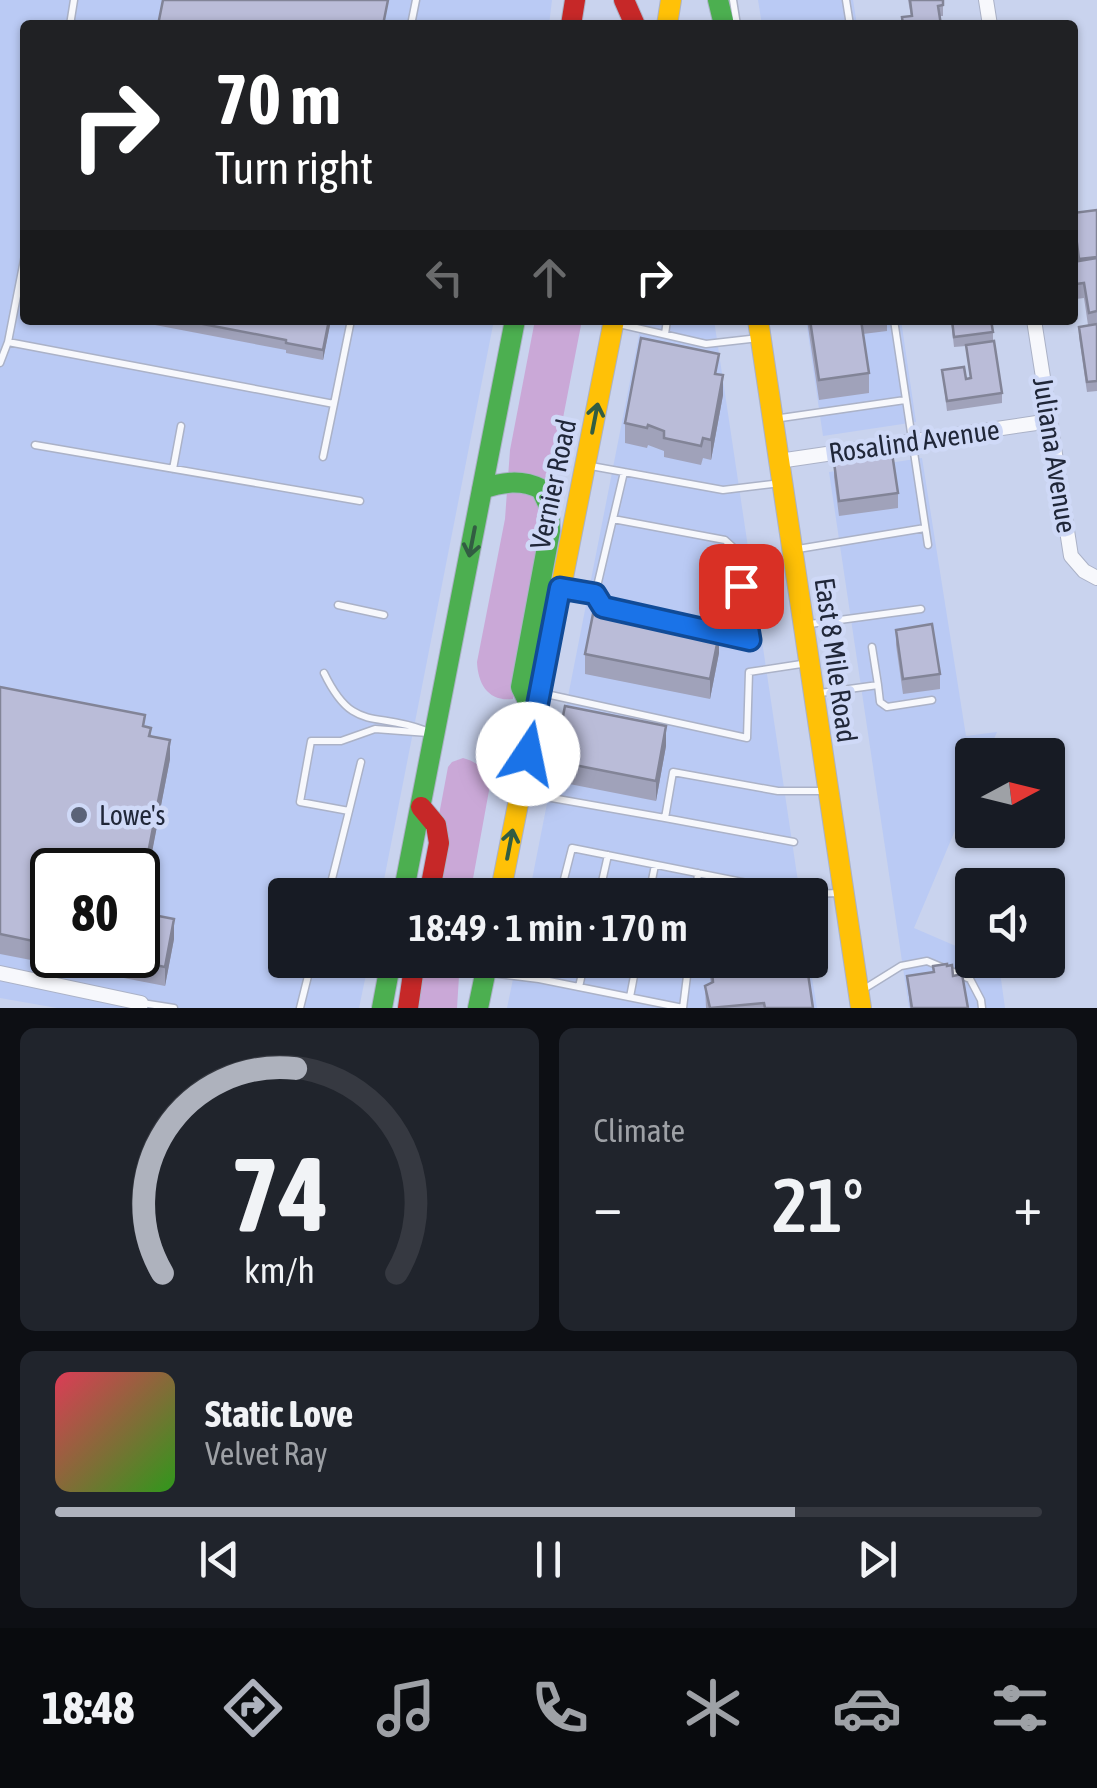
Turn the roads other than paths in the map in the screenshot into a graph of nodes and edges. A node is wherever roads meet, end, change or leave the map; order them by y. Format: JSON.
{"nodes":[{"id":1,"x":20,"y":281,"type":"edge"},
{"id":2,"x":350,"y":325,"type":"edge"},
{"id":3,"x":514,"y":325,"type":"edge"},
{"id":4,"x":612,"y":325,"type":"edge"},
{"id":5,"x":626,"y":325,"type":"edge"},
{"id":6,"x":667,"y":325,"type":"edge"},
{"id":7,"x":895,"y":325,"type":"edge"},
{"id":8,"x":1035,"y":325,"type":"edge"},
{"id":9,"x":759,"y":329,"type":"edge"},
{"id":10,"x":666,"y":334,"type":"junction"},
{"id":11,"x":8,"y":342,"type":"junction"},
{"id":12,"x":0,"y":363,"type":"edge"},
{"id":13,"x":906,"y":400,"type":"junction"},
{"id":14,"x":334,"y":404,"type":"junction"},
{"id":15,"x":773,"y":420,"type":"junction"},
{"id":16,"x":1050,"y":421,"type":"junction"},
{"id":17,"x":181,"y":426,"type":"dead end"},
{"id":18,"x":912,"y":443,"type":"junction"},
{"id":19,"x":35,"y":444,"type":"dead end"},
{"id":20,"x":323,"y":457,"type":"dead end"},
{"id":21,"x":586,"y":466,"type":"junction"},
{"id":22,"x":173,"y":469,"type":"junction"},
{"id":23,"x":624,"y":472,"type":"junction"},
{"id":24,"x":780,"y":472,"type":"junction"},
{"id":25,"x":482,"y":488,"type":"junction"},
{"id":26,"x":360,"y":501,"type":"dead end"},
{"id":27,"x":613,"y":519,"type":"junction"},
{"id":28,"x":925,"y":528,"type":"junction"},
{"id":29,"x":928,"y":545,"type":"dead end"},
{"id":30,"x":792,"y":550,"type":"junction"},
{"id":31,"x":1097,"y":578,"type":"edge"},
{"id":32,"x":560,"y":588,"type":"junction"},
{"id":33,"x":595,"y":594,"type":"junction"},
{"id":34,"x":338,"y":605,"type":"dead end"},
{"id":35,"x":921,"y":610,"type":"dead end"},
{"id":36,"x":384,"y":615,"type":"dead end"},
{"id":37,"x":804,"y":625,"type":"junction"},
{"id":38,"x":872,"y":648,"type":"dead end"},
{"id":39,"x":809,"y":663,"type":"junction"},
{"id":40,"x":324,"y":673,"type":"dead end"},
{"id":41,"x":878,"y":685,"type":"junction"},
{"id":42,"x":539,"y":692,"type":"junction"},
{"id":43,"x":814,"y":693,"type":"junction"},
{"id":44,"x":932,"y":700,"type":"dead end"},
{"id":45,"x":535,"y":715,"type":"junction"},
{"id":46,"x":435,"y":734,"type":"junction"},
{"id":47,"x":362,"y":762,"type":"dead end"},
{"id":48,"x":828,"y":790,"type":"junction"},
{"id":49,"x":520,"y":792,"type":"junction"},
{"id":50,"x":420,"y":806,"type":"junction"},
{"id":51,"x":350,"y":811,"type":"junction"},
{"id":52,"x":665,"y":818,"type":"junction"},
{"id":53,"x":794,"y":842,"type":"dead end"},
{"id":54,"x":608,"y":856,"type":"junction"},
{"id":55,"x":655,"y":865,"type":"junction"},
{"id":56,"x":698,"y":873,"type":"junction"},
{"id":57,"x":332,"y":878,"type":"edge"},
{"id":58,"x":407,"y":878,"type":"edge"},
{"id":59,"x":432,"y":878,"type":"edge"},
{"id":60,"x":503,"y":878,"type":"edge"},
{"id":61,"x":564,"y":878,"type":"edge"},
{"id":62,"x":603,"y":878,"type":"edge"},
{"id":63,"x":653,"y":878,"type":"edge"},
{"id":64,"x":698,"y":878,"type":"edge"},
{"id":65,"x":844,"y":894,"type":"junction"},
{"id":66,"x":0,"y":973,"type":"edge"},
{"id":67,"x":308,"y":978,"type":"edge"},
{"id":68,"x":388,"y":978,"type":"edge"},
{"id":69,"x":412,"y":978,"type":"edge"},
{"id":70,"x":484,"y":978,"type":"edge"},
{"id":71,"x":531,"y":978,"type":"edge"},
{"id":72,"x":580,"y":978,"type":"edge"},
{"id":73,"x":634,"y":978,"type":"edge"},
{"id":74,"x":687,"y":978,"type":"edge"},
{"id":75,"x":539,"y":980,"type":"joint"},
{"id":76,"x":578,"y":987,"type":"junction"},
{"id":77,"x":630,"y":997,"type":"junction"},
{"id":78,"x":860,"y":1000,"type":"edge"},
{"id":79,"x":140,"y":1006,"type":"edge"},
{"id":80,"x":174,"y":1008,"type":"edge"},
{"id":81,"x":300,"y":1008,"type":"edge"},
{"id":82,"x":382,"y":1008,"type":"edge"},
{"id":83,"x":408,"y":1008,"type":"edge"},
{"id":84,"x":478,"y":1008,"type":"edge"},
{"id":85,"x":684,"y":1008,"type":"edge"},
{"id":86,"x":982,"y":1008,"type":"edge"}],
"edges":[{"from":1,"to":11,"type":"lane"},
{"from":2,"to":14,"type":"lane"},
{"from":3,"to":25,"type":"main road"},
{"from":21,"to":4,"type":"main road","name":"Vernier Road","one_way":true},
{"from":5,"to":10,"type":"lane"},
{"from":6,"to":10,"type":"lane"},
{"from":7,"to":13,"type":"lane"},
{"from":8,"to":16,"type":"street","name":"Juliana Avenue"},
{"from":9,"to":10,"type":"lane"},
{"from":9,"to":15,"type":"main road","name":"East 8 Mile Road"},
{"from":11,"to":12,"type":"lane"},
{"from":11,"to":14,"type":"lane"},
{"from":13,"to":15,"type":"lane"},
{"from":13,"to":18,"type":"lane"},
{"from":14,"to":20,"type":"lane"},
{"from":15,"to":24,"type":"main road","name":"East 8 Mile Road"},
{"from":16,"to":18,"type":"street","name":"Rosalind Avenue"},
{"from":16,"to":31,"type":"street","name":"Juliana Avenue"},
{"from":17,"to":22,"type":"lane"},
{"from":18,"to":24,"type":"street","name":"Rosalind Avenue"},
{"from":18,"to":28,"type":"lane"},
{"from":19,"to":22,"type":"lane"},
{"from":21,"to":23,"type":"lane"},
{"from":21,"to":32,"type":"main road","name":"Vernier Road"},
{"from":22,"to":26,"type":"lane"},
{"from":23,"to":24,"type":"lane"},
{"from":23,"to":27,"type":"lane"},
{"from":24,"to":30,"type":"main road","name":"East 8 Mile Road"},
{"from":25,"to":45,"type":"main road"},
{"from":25,"to":46,"type":"main road","one_way":true},
{"from":27,"to":33,"type":"lane"},
{"from":27,"to":33,"type":"lane"},
{"from":28,"to":29,"type":"lane"},
{"from":28,"to":30,"type":"lane"},
{"from":30,"to":37,"type":"main road","name":"East 8 Mile Road"},
{"from":32,"to":33,"type":"lane"},
{"from":32,"to":42,"type":"main road","name":"Vernier Road"},
{"from":34,"to":36,"type":"lane"},
{"from":35,"to":37,"type":"lane"},
{"from":37,"to":39,"type":"main road","name":"East 8 Mile Road"},
{"from":38,"to":41,"type":"lane"},
{"from":39,"to":42,"type":"lane"},
{"from":39,"to":43,"type":"main road","name":"East 8 Mile Road"},
{"from":40,"to":46,"type":"lane"},
{"from":41,"to":43,"type":"lane"},
{"from":41,"to":44,"type":"lane"},
{"from":42,"to":45,"type":"main road","name":"Vernier Road"},
{"from":43,"to":48,"type":"main road","name":"East 8 Mile Road"},
{"from":45,"to":49,"type":"main road","name":"Vernier Road"},
{"from":46,"to":50,"type":"main road"},
{"from":46,"to":51,"type":"lane"},
{"from":47,"to":51,"type":"lane"},
{"from":48,"to":52,"type":"lane"},
{"from":48,"to":65,"type":"main road","name":"East 8 Mile Road"},
{"from":49,"to":52,"type":"lane"},
{"from":60,"to":49,"type":"main road","name":"Vernier Road","one_way":true},
{"from":50,"to":58,"type":"main road"},
{"from":50,"to":59,"type":"main road"},
{"from":51,"to":57,"type":"lane"},
{"from":52,"to":53,"type":"lane"},
{"from":54,"to":55,"type":"lane"},
{"from":54,"to":61,"type":"lane"},
{"from":54,"to":62,"type":"lane"},
{"from":55,"to":56,"type":"lane"},
{"from":55,"to":63,"type":"lane"},
{"from":56,"to":64,"type":"lane"},
{"from":56,"to":65,"type":"lane"},
{"from":65,"to":78,"type":"main road","name":"East 8 Mile Road"},
{"from":66,"to":79,"type":"street"},
{"from":67,"to":81,"type":"lane"},
{"from":68,"to":82,"type":"main road"},
{"from":69,"to":83,"type":"main road"},
{"from":70,"to":84,"type":"main road"},
{"from":71,"to":75,"type":"lane"},
{"from":72,"to":76,"type":"lane"},
{"from":73,"to":77,"type":"lane"},
{"from":74,"to":85,"type":"lane"},
{"from":75,"to":76,"type":"lane"},
{"from":76,"to":77,"type":"lane"},
{"from":77,"to":85,"type":"lane"},
{"from":78,"to":86,"type":"lane"},
{"from":79,"to":80,"type":"lane"}]}
